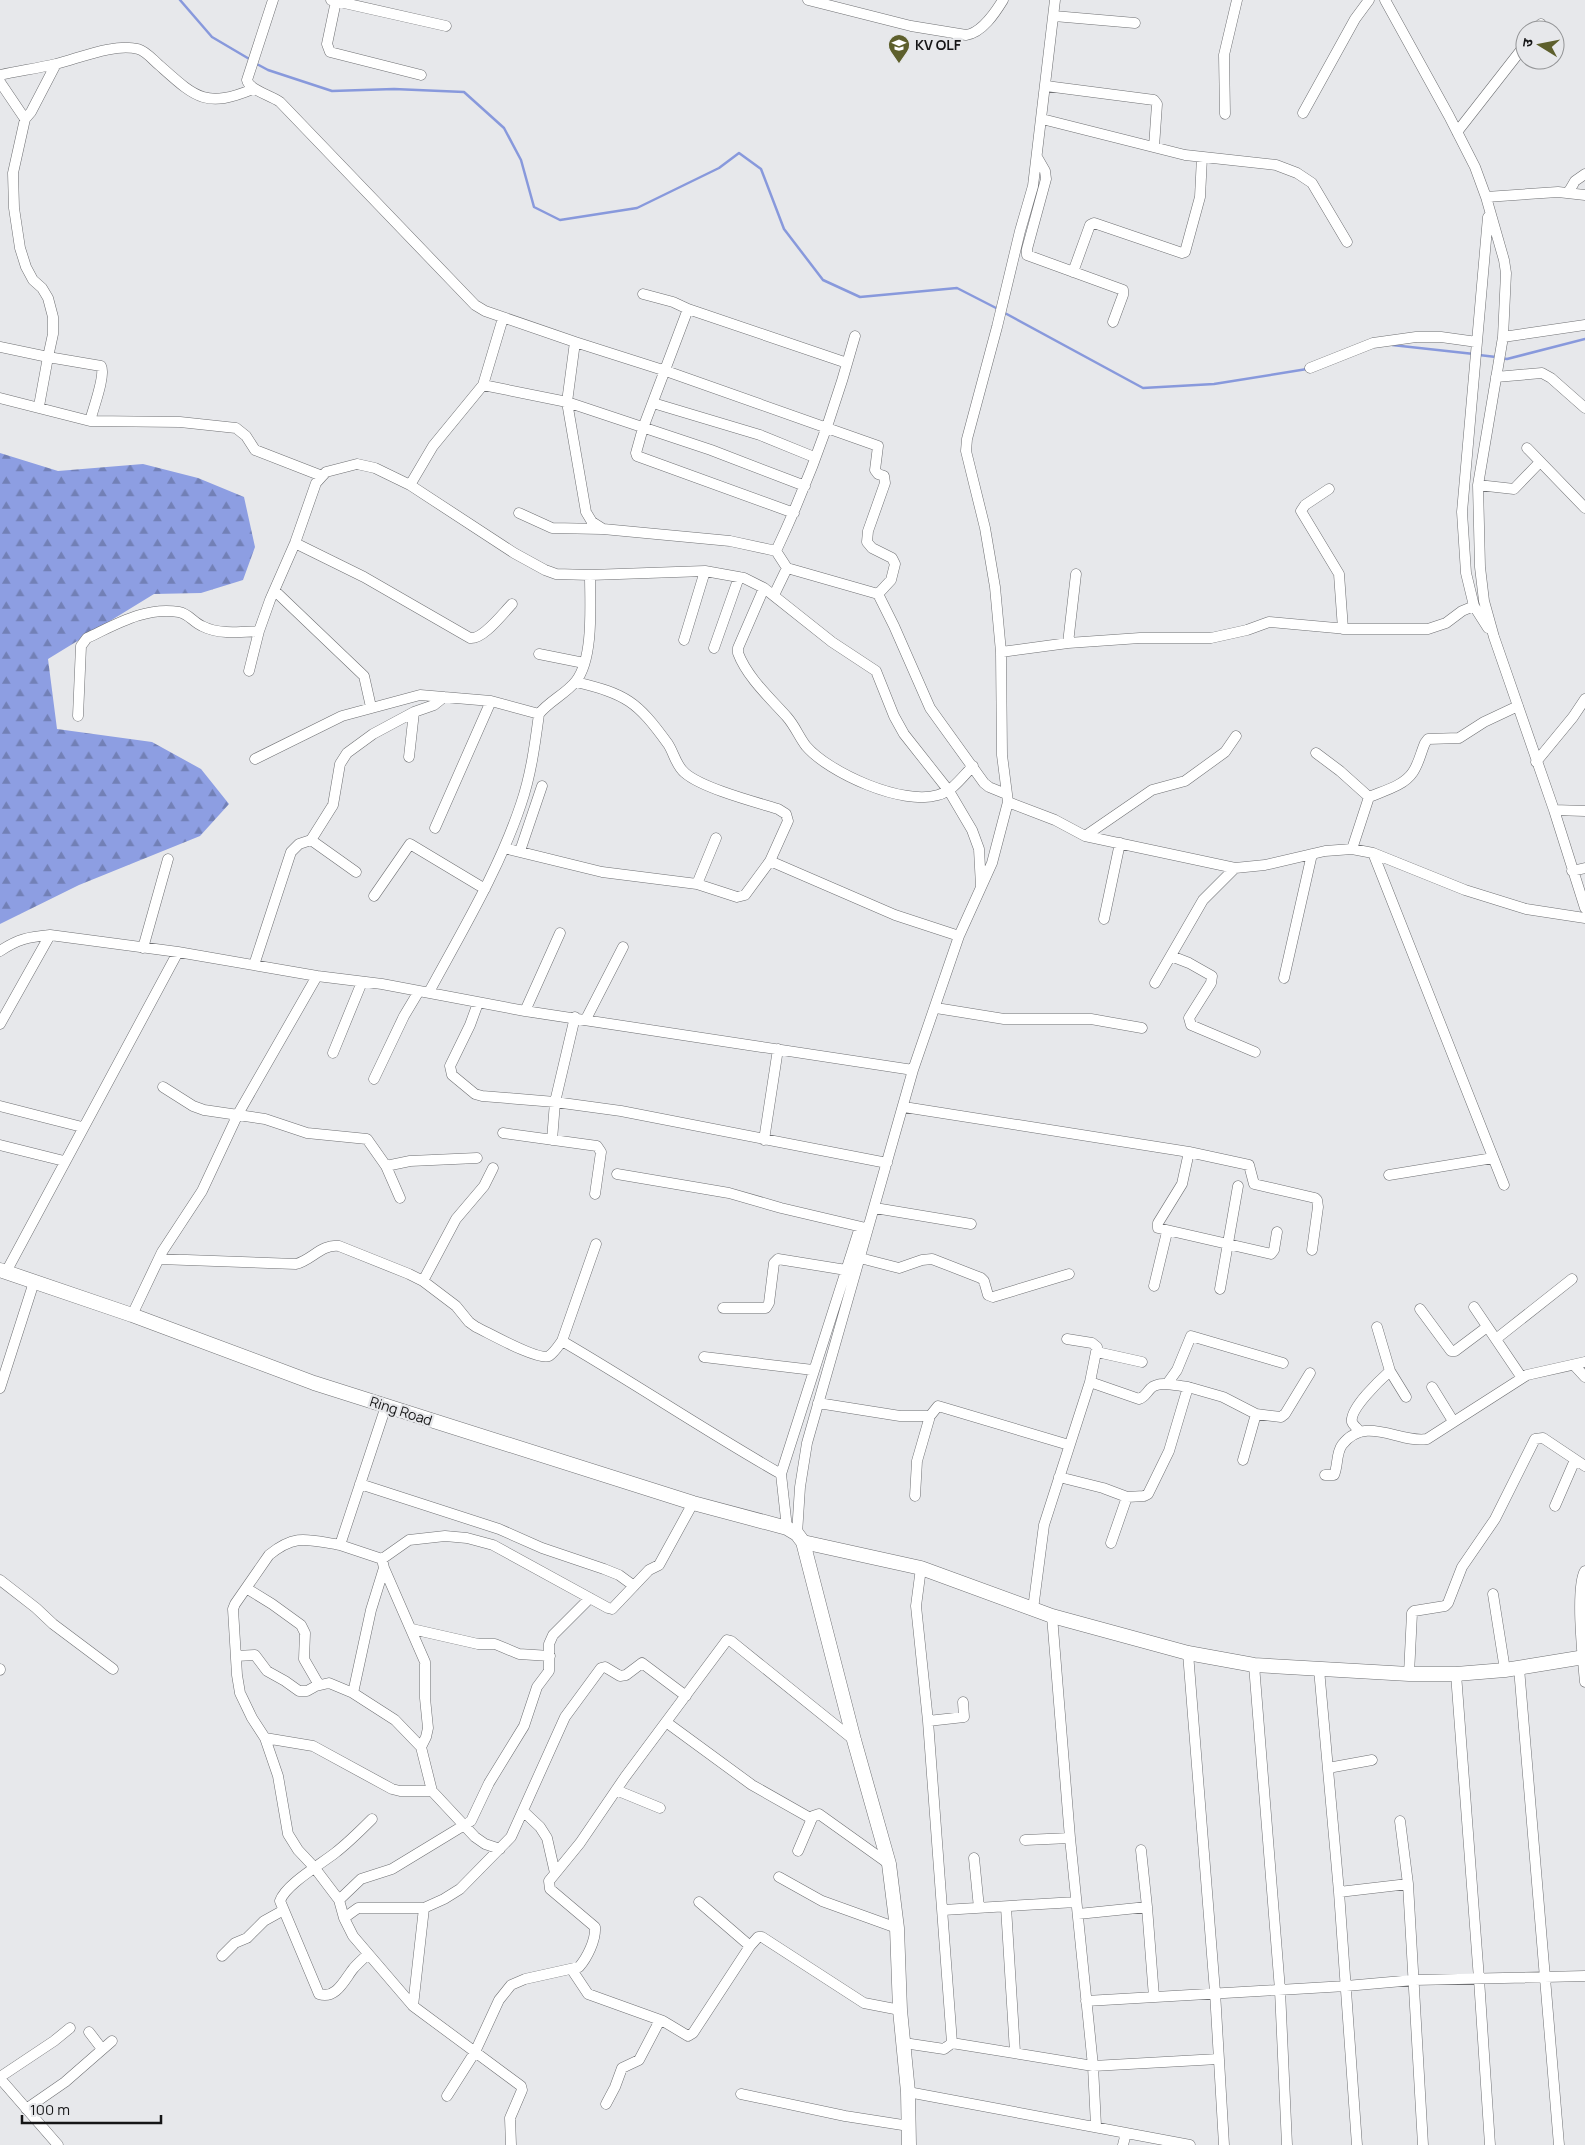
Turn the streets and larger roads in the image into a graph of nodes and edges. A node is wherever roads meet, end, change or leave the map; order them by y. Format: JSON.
{"nodes":[{"id":1,"x":273,"y":0,"type":"edge"},
{"id":2,"x":808,"y":0,"type":"edge"},
{"id":3,"x":1003,"y":0,"type":"edge"},
{"id":4,"x":1055,"y":0,"type":"edge"},
{"id":5,"x":1237,"y":0,"type":"edge"},
{"id":6,"x":1369,"y":0,"type":"edge"},
{"id":7,"x":1385,"y":0,"type":"edge"},
{"id":8,"x":333,"y":1,"type":"edge"},
{"id":9,"x":1054,"y":16,"type":"junction"},
{"id":10,"x":1135,"y":23,"type":"dead end"},
{"id":11,"x":446,"y":26,"type":"dead end"},
{"id":12,"x":1515,"y":57,"type":"edge"},
{"id":13,"x":56,"y":64,"type":"junction"},
{"id":14,"x":0,"y":75,"type":"edge"},
{"id":15,"x":421,"y":75,"type":"dead end"},
{"id":16,"x":0,"y":82,"type":"edge"},
{"id":17,"x":1046,"y":86,"type":"junction"},
{"id":18,"x":253,"y":89,"type":"junction"},
{"id":19,"x":1303,"y":113,"type":"dead end"},
{"id":20,"x":1225,"y":114,"type":"dead end"},
{"id":21,"x":25,"y":119,"type":"junction"},
{"id":22,"x":1042,"y":119,"type":"junction"},
{"id":23,"x":1457,"y":132,"type":"junction"},
{"id":24,"x":1154,"y":148,"type":"junction"},
{"id":25,"x":1037,"y":157,"type":"junction"},
{"id":26,"x":1202,"y":157,"type":"junction"},
{"id":27,"x":1585,"y":174,"type":"edge"},
{"id":28,"x":1568,"y":192,"type":"junction"},
{"id":29,"x":1585,"y":195,"type":"edge"},
{"id":30,"x":1486,"y":197,"type":"junction"},
{"id":31,"x":1489,"y":210,"type":"junction"},
{"id":32,"x":1347,"y":242,"type":"dead end"},
{"id":33,"x":1073,"y":272,"type":"junction"},
{"id":34,"x":643,"y":294,"type":"dead end"},
{"id":35,"x":688,"y":309,"type":"junction"},
{"id":36,"x":503,"y":318,"type":"junction"},
{"id":37,"x":1113,"y":322,"type":"dead end"},
{"id":38,"x":1585,"y":325,"type":"edge"},
{"id":39,"x":855,"y":336,"type":"dead end"},
{"id":40,"x":1503,"y":337,"type":"junction"},
{"id":41,"x":575,"y":342,"type":"junction"},
{"id":42,"x":1477,"y":345,"type":"junction"},
{"id":43,"x":0,"y":348,"type":"edge"},
{"id":44,"x":48,"y":357,"type":"junction"},
{"id":45,"x":847,"y":363,"type":"junction"},
{"id":46,"x":1310,"y":368,"type":"dead end"},
{"id":47,"x":666,"y":371,"type":"junction"},
{"id":48,"x":1497,"y":372,"type":"junction"},
{"id":49,"x":483,"y":385,"type":"junction"},
{"id":50,"x":0,"y":398,"type":"edge"},
{"id":51,"x":567,"y":402,"type":"junction"},
{"id":52,"x":654,"y":403,"type":"junction"},
{"id":53,"x":39,"y":406,"type":"junction"},
{"id":54,"x":1585,"y":408,"type":"edge"},
{"id":55,"x":90,"y":421,"type":"junction"},
{"id":56,"x":826,"y":427,"type":"junction"},
{"id":57,"x":643,"y":428,"type":"junction"},
{"id":58,"x":1527,"y":448,"type":"dead end"},
{"id":59,"x":814,"y":457,"type":"junction"},
{"id":60,"x":1540,"y":462,"type":"junction"},
{"id":61,"x":322,"y":476,"type":"junction"},
{"id":62,"x":410,"y":485,"type":"junction"},
{"id":63,"x":1478,"y":485,"type":"junction"},
{"id":64,"x":805,"y":486,"type":"junction"},
{"id":65,"x":1329,"y":489,"type":"dead end"},
{"id":66,"x":1585,"y":508,"type":"edge"},
{"id":67,"x":519,"y":513,"type":"dead end"},
{"id":68,"x":794,"y":514,"type":"junction"},
{"id":69,"x":603,"y":529,"type":"junction"},
{"id":70,"x":295,"y":543,"type":"junction"},
{"id":71,"x":776,"y":551,"type":"junction"},
{"id":72,"x":787,"y":568,"type":"junction"},
{"id":73,"x":704,"y":571,"type":"junction"},
{"id":74,"x":1076,"y":574,"type":"dead end"},
{"id":75,"x":590,"y":575,"type":"junction"},
{"id":76,"x":739,"y":577,"type":"junction"},
{"id":77,"x":764,"y":588,"type":"junction"},
{"id":78,"x":275,"y":590,"type":"junction"},
{"id":79,"x":878,"y":594,"type":"junction"},
{"id":80,"x":774,"y":595,"type":"junction"},
{"id":81,"x":512,"y":604,"type":"dead end"},
{"id":82,"x":1474,"y":606,"type":"junction"},
{"id":83,"x":1343,"y":629,"type":"junction"},
{"id":84,"x":259,"y":631,"type":"junction"},
{"id":85,"x":1494,"y":637,"type":"junction"},
{"id":86,"x":684,"y":640,"type":"dead end"},
{"id":87,"x":1068,"y":643,"type":"junction"},
{"id":88,"x":714,"y":648,"type":"dead end"},
{"id":89,"x":1001,"y":652,"type":"junction"},
{"id":90,"x":539,"y":654,"type":"dead end"},
{"id":91,"x":584,"y":663,"type":"junction"},
{"id":92,"x":249,"y":671,"type":"dead end"},
{"id":93,"x":576,"y":682,"type":"junction"},
{"id":94,"x":444,"y":697,"type":"junction"},
{"id":95,"x":1585,"y":700,"type":"edge"},
{"id":96,"x":491,"y":701,"type":"junction"},
{"id":97,"x":1518,"y":706,"type":"junction"},
{"id":98,"x":371,"y":707,"type":"junction"},
{"id":99,"x":414,"y":712,"type":"junction"},
{"id":100,"x":539,"y":714,"type":"junction"},
{"id":101,"x":78,"y":716,"type":"dead end"},
{"id":102,"x":1236,"y":736,"type":"dead end"},
{"id":103,"x":1316,"y":753,"type":"dead end"},
{"id":104,"x":409,"y":757,"type":"dead end"},
{"id":105,"x":255,"y":759,"type":"dead end"},
{"id":106,"x":1536,"y":762,"type":"junction"},
{"id":107,"x":973,"y":766,"type":"junction"},
{"id":108,"x":542,"y":786,"type":"dead end"},
{"id":109,"x":949,"y":791,"type":"junction"},
{"id":110,"x":1369,"y":797,"type":"junction"},
{"id":111,"x":1007,"y":798,"type":"junction"},
{"id":112,"x":1554,"y":810,"type":"junction"},
{"id":113,"x":1585,"y":811,"type":"edge"},
{"id":114,"x":435,"y":828,"type":"dead end"},
{"id":115,"x":1084,"y":836,"type":"junction"},
{"id":116,"x":716,"y":838,"type":"dead end"},
{"id":117,"x":311,"y":840,"type":"junction"},
{"id":118,"x":1120,"y":844,"type":"junction"},
{"id":119,"x":504,"y":848,"type":"junction"},
{"id":120,"x":1352,"y":849,"type":"junction"},
{"id":121,"x":520,"y":851,"type":"junction"},
{"id":122,"x":1373,"y":853,"type":"junction"},
{"id":123,"x":1312,"y":854,"type":"junction"},
{"id":124,"x":168,"y":859,"type":"dead end"},
{"id":125,"x":770,"y":861,"type":"junction"},
{"id":126,"x":1235,"y":868,"type":"junction"},
{"id":127,"x":1585,"y":868,"type":"edge"},
{"id":128,"x":1572,"y":871,"type":"junction"},
{"id":129,"x":356,"y":872,"type":"dead end"},
{"id":130,"x":697,"y":884,"type":"junction"},
{"id":131,"x":982,"y":888,"type":"junction"},
{"id":132,"x":485,"y":889,"type":"junction"},
{"id":133,"x":374,"y":896,"type":"dead end"},
{"id":134,"x":1585,"y":908,"type":"edge"},
{"id":135,"x":1585,"y":918,"type":"edge"},
{"id":136,"x":1104,"y":919,"type":"dead end"},
{"id":137,"x":560,"y":933,"type":"dead end"},
{"id":138,"x":50,"y":935,"type":"junction"},
{"id":139,"x":960,"y":936,"type":"junction"},
{"id":140,"x":623,"y":946,"type":"dead end"},
{"id":141,"x":143,"y":948,"type":"junction"},
{"id":142,"x":0,"y":951,"type":"edge"},
{"id":143,"x":178,"y":952,"type":"junction"},
{"id":144,"x":1171,"y":956,"type":"junction"},
{"id":145,"x":254,"y":965,"type":"junction"},
{"id":146,"x":317,"y":976,"type":"junction"},
{"id":147,"x":1284,"y":978,"type":"dead end"},
{"id":148,"x":362,"y":982,"type":"junction"},
{"id":149,"x":1155,"y":983,"type":"dead end"},
{"id":150,"x":424,"y":991,"type":"junction"},
{"id":151,"x":478,"y":1002,"type":"junction"},
{"id":152,"x":936,"y":1008,"type":"junction"},
{"id":153,"x":525,"y":1011,"type":"junction"},
{"id":154,"x":575,"y":1017,"type":"junction"},
{"id":155,"x":586,"y":1019,"type":"junction"},
{"id":156,"x":0,"y":1024,"type":"edge"},
{"id":157,"x":1142,"y":1028,"type":"dead end"},
{"id":158,"x":778,"y":1049,"type":"junction"},
{"id":159,"x":1255,"y":1052,"type":"dead end"},
{"id":160,"x":333,"y":1053,"type":"dead end"},
{"id":161,"x":913,"y":1070,"type":"junction"},
{"id":162,"x":374,"y":1079,"type":"dead end"},
{"id":163,"x":163,"y":1087,"type":"dead end"},
{"id":164,"x":555,"y":1102,"type":"junction"},
{"id":165,"x":0,"y":1106,"type":"edge"},
{"id":166,"x":904,"y":1106,"type":"junction"},
{"id":167,"x":238,"y":1114,"type":"junction"},
{"id":168,"x":82,"y":1128,"type":"junction"},
{"id":169,"x":503,"y":1133,"type":"dead end"},
{"id":170,"x":552,"y":1140,"type":"junction"},
{"id":171,"x":764,"y":1140,"type":"junction"},
{"id":172,"x":0,"y":1145,"type":"edge"},
{"id":173,"x":1190,"y":1152,"type":"junction"},
{"id":174,"x":477,"y":1158,"type":"dead end"},
{"id":175,"x":1493,"y":1158,"type":"junction"},
{"id":176,"x":64,"y":1161,"type":"junction"},
{"id":177,"x":887,"y":1164,"type":"junction"},
{"id":178,"x":386,"y":1166,"type":"junction"},
{"id":179,"x":493,"y":1168,"type":"dead end"},
{"id":180,"x":617,"y":1174,"type":"dead end"},
{"id":181,"x":1389,"y":1175,"type":"dead end"},
{"id":182,"x":1504,"y":1185,"type":"dead end"},
{"id":183,"x":1238,"y":1186,"type":"dead end"},
{"id":184,"x":595,"y":1194,"type":"dead end"},
{"id":185,"x":400,"y":1198,"type":"dead end"},
{"id":186,"x":875,"y":1208,"type":"junction"},
{"id":187,"x":971,"y":1224,"type":"dead end"},
{"id":188,"x":864,"y":1228,"type":"junction"},
{"id":189,"x":1167,"y":1232,"type":"junction"},
{"id":190,"x":1277,"y":1232,"type":"dead end"},
{"id":191,"x":596,"y":1244,"type":"dead end"},
{"id":192,"x":1228,"y":1244,"type":"junction"},
{"id":193,"x":1312,"y":1250,"type":"dead end"},
{"id":194,"x":860,"y":1258,"type":"junction"},
{"id":195,"x":159,"y":1259,"type":"junction"},
{"id":196,"x":846,"y":1270,"type":"junction"},
{"id":197,"x":3,"y":1271,"type":"edge"},
{"id":198,"x":1069,"y":1274,"type":"dead end"},
{"id":199,"x":1572,"y":1279,"type":"dead end"},
{"id":200,"x":424,"y":1281,"type":"junction"},
{"id":201,"x":34,"y":1282,"type":"junction"},
{"id":202,"x":1154,"y":1286,"type":"dead end"},
{"id":203,"x":1220,"y":1289,"type":"dead end"},
{"id":204,"x":1474,"y":1307,"type":"dead end"},
{"id":205,"x":723,"y":1308,"type":"dead end"},
{"id":206,"x":1420,"y":1309,"type":"dead end"},
{"id":207,"x":132,"y":1315,"type":"junction"},
{"id":208,"x":1378,"y":1327,"type":"dead end"},
{"id":209,"x":1487,"y":1327,"type":"junction"},
{"id":210,"x":1067,"y":1339,"type":"dead end"},
{"id":211,"x":1496,"y":1340,"type":"junction"},
{"id":212,"x":562,"y":1341,"type":"junction"},
{"id":213,"x":1097,"y":1352,"type":"junction"},
{"id":214,"x":704,"y":1357,"type":"dead end"},
{"id":215,"x":1142,"y":1362,"type":"dead end"},
{"id":216,"x":1585,"y":1362,"type":"edge"},
{"id":217,"x":1283,"y":1363,"type":"dead end"},
{"id":218,"x":1574,"y":1365,"type":"junction"},
{"id":219,"x":813,"y":1370,"type":"junction"},
{"id":220,"x":1390,"y":1371,"type":"junction"},
{"id":221,"x":1310,"y":1373,"type":"dead end"},
{"id":222,"x":1585,"y":1377,"type":"edge"},
{"id":223,"x":1522,"y":1378,"type":"junction"},
{"id":224,"x":1090,"y":1382,"type":"junction"},
{"id":225,"x":1166,"y":1384,"type":"junction"},
{"id":226,"x":1188,"y":1387,"type":"junction"},
{"id":227,"x":1432,"y":1387,"type":"dead end"},
{"id":228,"x":0,"y":1388,"type":"edge"},
{"id":229,"x":1406,"y":1397,"type":"dead end"},
{"id":230,"x":818,"y":1403,"type":"junction"},
{"id":231,"x":386,"y":1406,"type":"junction"},
{"id":232,"x":1256,"y":1414,"type":"junction"},
{"id":233,"x":930,"y":1416,"type":"junction"},
{"id":234,"x":1453,"y":1421,"type":"junction"},
{"id":235,"x":1360,"y":1432,"type":"junction"},
{"id":236,"x":1069,"y":1445,"type":"junction"},
{"id":237,"x":1243,"y":1460,"type":"dead end"},
{"id":238,"x":1575,"y":1460,"type":"junction"},
{"id":239,"x":1585,"y":1466,"type":"edge"},
{"id":240,"x":782,"y":1474,"type":"junction"},
{"id":241,"x":1325,"y":1475,"type":"dead end"},
{"id":242,"x":1059,"y":1477,"type":"junction"},
{"id":243,"x":360,"y":1484,"type":"junction"},
{"id":244,"x":915,"y":1496,"type":"dead end"},
{"id":245,"x":1127,"y":1497,"type":"junction"},
{"id":246,"x":693,"y":1503,"type":"junction"},
{"id":247,"x":1555,"y":1506,"type":"dead end"},
{"id":248,"x":796,"y":1535,"type":"junction"},
{"id":249,"x":1111,"y":1542,"type":"dead end"},
{"id":250,"x":340,"y":1546,"type":"junction"},
{"id":251,"x":383,"y":1563,"type":"junction"},
{"id":252,"x":921,"y":1568,"type":"junction"},
{"id":253,"x":1585,"y":1571,"type":"edge"},
{"id":254,"x":0,"y":1580,"type":"edge"},
{"id":255,"x":634,"y":1586,"type":"junction"},
{"id":256,"x":246,"y":1588,"type":"junction"},
{"id":257,"x":1493,"y":1594,"type":"dead end"},
{"id":258,"x":590,"y":1598,"type":"junction"},
{"id":259,"x":1033,"y":1609,"type":"junction"},
{"id":260,"x":1052,"y":1616,"type":"junction"},
{"id":261,"x":412,"y":1630,"type":"junction"},
{"id":262,"x":1188,"y":1654,"type":"junction"},
{"id":263,"x":236,"y":1656,"type":"junction"},
{"id":264,"x":550,"y":1656,"type":"junction"},
{"id":265,"x":1584,"y":1657,"type":"edge"},
{"id":266,"x":1254,"y":1665,"type":"junction"},
{"id":267,"x":113,"y":1669,"type":"dead end"},
{"id":268,"x":1319,"y":1669,"type":"junction"},
{"id":269,"x":1512,"y":1669,"type":"junction"},
{"id":270,"x":1409,"y":1674,"type":"junction"},
{"id":271,"x":1456,"y":1674,"type":"junction"},
{"id":272,"x":1585,"y":1682,"type":"edge"},
{"id":273,"x":319,"y":1685,"type":"junction"},
{"id":274,"x":353,"y":1693,"type":"junction"},
{"id":275,"x":686,"y":1696,"type":"junction"},
{"id":276,"x":963,"y":1702,"type":"dead end"},
{"id":277,"x":928,"y":1721,"type":"junction"},
{"id":278,"x":666,"y":1722,"type":"junction"},
{"id":279,"x":265,"y":1738,"type":"junction"},
{"id":280,"x":854,"y":1740,"type":"junction"},
{"id":281,"x":421,"y":1748,"type":"junction"},
{"id":282,"x":1372,"y":1760,"type":"dead end"},
{"id":283,"x":1328,"y":1768,"type":"junction"},
{"id":284,"x":616,"y":1790,"type":"junction"},
{"id":285,"x":432,"y":1791,"type":"junction"},
{"id":286,"x":660,"y":1808,"type":"dead end"},
{"id":287,"x":523,"y":1810,"type":"junction"},
{"id":288,"x":372,"y":1819,"type":"dead end"},
{"id":289,"x":812,"y":1819,"type":"junction"},
{"id":290,"x":1400,"y":1821,"type":"dead end"},
{"id":291,"x":466,"y":1826,"type":"junction"},
{"id":292,"x":1070,"y":1838,"type":"junction"},
{"id":293,"x":1025,"y":1840,"type":"dead end"},
{"id":294,"x":500,"y":1849,"type":"junction"},
{"id":295,"x":798,"y":1850,"type":"dead end"},
{"id":296,"x":1141,"y":1850,"type":"dead end"},
{"id":297,"x":974,"y":1858,"type":"dead end"},
{"id":298,"x":889,"y":1864,"type":"junction"},
{"id":299,"x":314,"y":1867,"type":"junction"},
{"id":300,"x":556,"y":1873,"type":"junction"},
{"id":301,"x":779,"y":1877,"type":"dead end"},
{"id":302,"x":1408,"y":1884,"type":"junction"},
{"id":303,"x":1338,"y":1892,"type":"junction"},
{"id":304,"x":340,"y":1900,"type":"junction"},
{"id":305,"x":699,"y":1902,"type":"dead end"},
{"id":306,"x":1076,"y":1902,"type":"junction"},
{"id":307,"x":1006,"y":1907,"type":"junction"},
{"id":308,"x":1147,"y":1907,"type":"junction"},
{"id":309,"x":424,"y":1908,"type":"junction"},
{"id":310,"x":979,"y":1908,"type":"junction"},
{"id":311,"x":943,"y":1910,"type":"junction"},
{"id":312,"x":282,"y":1911,"type":"junction"},
{"id":313,"x":1078,"y":1914,"type":"junction"},
{"id":314,"x":344,"y":1918,"type":"junction"},
{"id":315,"x":897,"y":1928,"type":"junction"},
{"id":316,"x":750,"y":1946,"type":"junction"},
{"id":317,"x":368,"y":1954,"type":"junction"},
{"id":318,"x":222,"y":1956,"type":"dead end"},
{"id":319,"x":572,"y":1970,"type":"junction"},
{"id":320,"x":1585,"y":1976,"type":"edge"},
{"id":321,"x":1546,"y":1978,"type":"junction"},
{"id":322,"x":1414,"y":1980,"type":"junction"},
{"id":323,"x":1479,"y":1980,"type":"junction"},
{"id":324,"x":1346,"y":1986,"type":"junction"},
{"id":325,"x":1280,"y":1990,"type":"junction"},
{"id":326,"x":1215,"y":1992,"type":"junction"},
{"id":327,"x":1154,"y":1997,"type":"junction"},
{"id":328,"x":1086,"y":2001,"type":"junction"},
{"id":329,"x":413,"y":2006,"type":"junction"},
{"id":330,"x":900,"y":2010,"type":"junction"},
{"id":331,"x":660,"y":2020,"type":"junction"},
{"id":332,"x":70,"y":2028,"type":"dead end"},
{"id":333,"x":88,"y":2032,"type":"dead end"},
{"id":334,"x":112,"y":2041,"type":"dead end"},
{"id":335,"x":952,"y":2043,"type":"junction"},
{"id":336,"x":904,"y":2044,"type":"junction"},
{"id":337,"x":102,"y":2049,"type":"junction"},
{"id":338,"x":475,"y":2052,"type":"junction"},
{"id":339,"x":1015,"y":2052,"type":"junction"},
{"id":340,"x":1218,"y":2059,"type":"junction"},
{"id":341,"x":1093,"y":2066,"type":"junction"},
{"id":342,"x":2,"y":2080,"type":"edge"},
{"id":343,"x":908,"y":2092,"type":"junction"},
{"id":344,"x":741,"y":2094,"type":"dead end"},
{"id":345,"x":447,"y":2096,"type":"dead end"},
{"id":346,"x":606,"y":2104,"type":"dead end"},
{"id":347,"x":26,"y":2109,"type":"junction"},
{"id":348,"x":909,"y":2126,"type":"junction"},
{"id":349,"x":1096,"y":2126,"type":"junction"},
{"id":350,"x":1126,"y":2133,"type":"junction"},
{"id":351,"x":58,"y":2145,"type":"edge"},
{"id":352,"x":511,"y":2145,"type":"edge"},
{"id":353,"x":909,"y":2145,"type":"edge"},
{"id":354,"x":1123,"y":2145,"type":"edge"},
{"id":355,"x":1190,"y":2145,"type":"edge"},
{"id":356,"x":1224,"y":2145,"type":"edge"},
{"id":357,"x":1287,"y":2145,"type":"edge"},
{"id":358,"x":1357,"y":2145,"type":"edge"},
{"id":359,"x":1423,"y":2145,"type":"edge"},
{"id":360,"x":1490,"y":2145,"type":"edge"},
{"id":361,"x":1559,"y":2145,"type":"edge"}],
"edges":[{"from":1,"to":18,"type":"street"},
{"from":2,"to":3,"type":"street"},
{"from":4,"to":9,"type":"street"},
{"from":5,"to":20,"type":"street"},
{"from":6,"to":19,"type":"street"},
{"from":7,"to":23,"type":"street"},
{"from":8,"to":11,"type":"street"},
{"from":8,"to":15,"type":"street"},
{"from":9,"to":10,"type":"street"},
{"from":9,"to":17,"type":"street"},
{"from":12,"to":23,"type":"street"},
{"from":13,"to":14,"type":"street"},
{"from":13,"to":18,"type":"street"},
{"from":13,"to":21,"type":"street"},
{"from":16,"to":21,"type":"street"},
{"from":17,"to":22,"type":"street"},
{"from":17,"to":24,"type":"street"},
{"from":18,"to":36,"type":"street"},
{"from":21,"to":44,"type":"street"},
{"from":22,"to":24,"type":"street"},
{"from":22,"to":25,"type":"street"},
{"from":23,"to":30,"type":"street"},
{"from":24,"to":26,"type":"street"},
{"from":25,"to":33,"type":"street"},
{"from":25,"to":89,"type":"street"},
{"from":26,"to":32,"type":"street"},
{"from":26,"to":33,"type":"street"},
{"from":27,"to":28,"type":"street"},
{"from":28,"to":29,"type":"street"},
{"from":28,"to":30,"type":"street"},
{"from":30,"to":31,"type":"street"},
{"from":31,"to":40,"type":"street"},
{"from":31,"to":42,"type":"street"},
{"from":33,"to":37,"type":"street"},
{"from":34,"to":35,"type":"street"},
{"from":35,"to":45,"type":"street"},
{"from":35,"to":47,"type":"street"},
{"from":36,"to":41,"type":"street"},
{"from":36,"to":49,"type":"street"},
{"from":38,"to":40,"type":"street"},
{"from":39,"to":45,"type":"street"},
{"from":40,"to":48,"type":"street"},
{"from":41,"to":47,"type":"street"},
{"from":41,"to":51,"type":"street"},
{"from":42,"to":46,"type":"street"},
{"from":42,"to":82,"type":"street"},
{"from":43,"to":44,"type":"street"},
{"from":44,"to":53,"type":"street"},
{"from":44,"to":55,"type":"street"},
{"from":45,"to":56,"type":"street"},
{"from":47,"to":52,"type":"street"},
{"from":47,"to":56,"type":"street"},
{"from":48,"to":54,"type":"street"},
{"from":48,"to":63,"type":"street"},
{"from":49,"to":51,"type":"street"},
{"from":49,"to":62,"type":"street"},
{"from":50,"to":53,"type":"street"},
{"from":51,"to":57,"type":"street"},
{"from":51,"to":69,"type":"street"},
{"from":52,"to":57,"type":"street"},
{"from":52,"to":59,"type":"street"},
{"from":53,"to":55,"type":"street"},
{"from":55,"to":61,"type":"street"},
{"from":56,"to":59,"type":"street"},
{"from":56,"to":79,"type":"street"},
{"from":57,"to":64,"type":"street"},
{"from":57,"to":68,"type":"street"},
{"from":58,"to":60,"type":"street"},
{"from":59,"to":64,"type":"street"},
{"from":60,"to":63,"type":"street"},
{"from":60,"to":66,"type":"street"},
{"from":61,"to":62,"type":"street"},
{"from":61,"to":70,"type":"street"},
{"from":62,"to":75,"type":"street"},
{"from":63,"to":85,"type":"street"},
{"from":64,"to":68,"type":"street"},
{"from":65,"to":83,"type":"street"},
{"from":67,"to":69,"type":"street"},
{"from":68,"to":71,"type":"street"},
{"from":69,"to":71,"type":"street"},
{"from":70,"to":78,"type":"street"},
{"from":70,"to":81,"type":"street"},
{"from":71,"to":72,"type":"street"},
{"from":72,"to":79,"type":"street"},
{"from":72,"to":80,"type":"street"},
{"from":73,"to":75,"type":"street"},
{"from":73,"to":76,"type":"street"},
{"from":73,"to":86,"type":"street"},
{"from":74,"to":87,"type":"street"},
{"from":75,"to":91,"type":"street"},
{"from":76,"to":77,"type":"street"},
{"from":76,"to":88,"type":"street"},
{"from":77,"to":80,"type":"street"},
{"from":77,"to":109,"type":"street"},
{"from":78,"to":84,"type":"street"},
{"from":78,"to":98,"type":"street"},
{"from":79,"to":107,"type":"street"},
{"from":80,"to":109,"type":"street"},
{"from":82,"to":83,"type":"street"},
{"from":82,"to":85,"type":"street"},
{"from":83,"to":87,"type":"street"},
{"from":84,"to":92,"type":"street"},
{"from":84,"to":101,"type":"street"},
{"from":85,"to":97,"type":"street"},
{"from":87,"to":89,"type":"street"},
{"from":89,"to":111,"type":"street"},
{"from":90,"to":91,"type":"street"},
{"from":91,"to":93,"type":"street"},
{"from":93,"to":100,"type":"street"},
{"from":93,"to":125,"type":"street"},
{"from":94,"to":96,"type":"street"},
{"from":94,"to":98,"type":"street"},
{"from":94,"to":99,"type":"street"},
{"from":95,"to":106,"type":"street"},
{"from":96,"to":100,"type":"street"},
{"from":96,"to":114,"type":"street"},
{"from":97,"to":106,"type":"street"},
{"from":97,"to":110,"type":"street"},
{"from":98,"to":105,"type":"street"},
{"from":99,"to":104,"type":"street"},
{"from":99,"to":117,"type":"street"},
{"from":100,"to":119,"type":"street"},
{"from":102,"to":115,"type":"street"},
{"from":103,"to":110,"type":"street"},
{"from":106,"to":112,"type":"street"},
{"from":107,"to":109,"type":"street"},
{"from":107,"to":111,"type":"street"},
{"from":108,"to":121,"type":"street"},
{"from":109,"to":131,"type":"street"},
{"from":110,"to":120,"type":"street"},
{"from":111,"to":115,"type":"street"},
{"from":111,"to":131,"type":"street"},
{"from":112,"to":113,"type":"street"},
{"from":112,"to":128,"type":"street"},
{"from":115,"to":118,"type":"street"},
{"from":116,"to":130,"type":"street"},
{"from":117,"to":129,"type":"street"},
{"from":117,"to":145,"type":"street"},
{"from":118,"to":126,"type":"street"},
{"from":118,"to":136,"type":"street"},
{"from":119,"to":121,"type":"street"},
{"from":119,"to":132,"type":"street"},
{"from":120,"to":122,"type":"street"},
{"from":120,"to":123,"type":"street"},
{"from":121,"to":130,"type":"street"},
{"from":122,"to":135,"type":"street"},
{"from":122,"to":175,"type":"street"},
{"from":123,"to":126,"type":"street"},
{"from":123,"to":147,"type":"street"},
{"from":124,"to":141,"type":"street"},
{"from":125,"to":130,"type":"street"},
{"from":125,"to":139,"type":"street"},
{"from":126,"to":144,"type":"street"},
{"from":127,"to":128,"type":"street"},
{"from":128,"to":134,"type":"street"},
{"from":131,"to":139,"type":"street"},
{"from":132,"to":133,"type":"street"},
{"from":132,"to":150,"type":"street"},
{"from":137,"to":153,"type":"street"},
{"from":138,"to":141,"type":"street"},
{"from":138,"to":142,"type":"street"},
{"from":138,"to":156,"type":"street"},
{"from":139,"to":152,"type":"street"},
{"from":140,"to":155,"type":"street"},
{"from":141,"to":143,"type":"street"},
{"from":143,"to":145,"type":"street"},
{"from":143,"to":168,"type":"street"},
{"from":144,"to":149,"type":"street"},
{"from":144,"to":159,"type":"street"},
{"from":145,"to":146,"type":"street"},
{"from":146,"to":148,"type":"street"},
{"from":146,"to":167,"type":"street"},
{"from":148,"to":150,"type":"street"},
{"from":148,"to":160,"type":"street"},
{"from":150,"to":151,"type":"street"},
{"from":150,"to":162,"type":"street"},
{"from":151,"to":153,"type":"street"},
{"from":151,"to":164,"type":"street"},
{"from":152,"to":157,"type":"street"},
{"from":152,"to":161,"type":"street"},
{"from":153,"to":154,"type":"street"},
{"from":154,"to":155,"type":"street"},
{"from":154,"to":164,"type":"street"},
{"from":155,"to":158,"type":"street"},
{"from":158,"to":161,"type":"street"},
{"from":158,"to":171,"type":"street"},
{"from":161,"to":166,"type":"street"},
{"from":163,"to":167,"type":"street"},
{"from":164,"to":170,"type":"street"},
{"from":164,"to":171,"type":"street"},
{"from":165,"to":168,"type":"street"},
{"from":166,"to":173,"type":"street"},
{"from":166,"to":177,"type":"street"},
{"from":167,"to":178,"type":"street"},
{"from":167,"to":195,"type":"street"},
{"from":168,"to":176,"type":"street"},
{"from":169,"to":170,"type":"street"},
{"from":170,"to":184,"type":"street"},
{"from":171,"to":177,"type":"street"},
{"from":172,"to":176,"type":"street"},
{"from":173,"to":189,"type":"street"},
{"from":173,"to":193,"type":"street"},
{"from":174,"to":178,"type":"street"},
{"from":175,"to":181,"type":"street"},
{"from":175,"to":182,"type":"street"},
{"from":176,"to":197,"type":"street"},
{"from":177,"to":186,"type":"street"},
{"from":178,"to":185,"type":"street"},
{"from":179,"to":200,"type":"street"},
{"from":180,"to":188,"type":"street"},
{"from":183,"to":192,"type":"street"},
{"from":186,"to":187,"type":"street"},
{"from":186,"to":188,"type":"street"},
{"from":188,"to":194,"type":"street"},
{"from":188,"to":196,"type":"street"},
{"from":189,"to":192,"type":"street"},
{"from":189,"to":202,"type":"street"},
{"from":190,"to":192,"type":"street"},
{"from":191,"to":212,"type":"street"},
{"from":192,"to":203,"type":"street"},
{"from":194,"to":198,"type":"street"},
{"from":194,"to":230,"type":"street"},
{"from":195,"to":200,"type":"street"},
{"from":195,"to":207,"type":"street"},
{"from":196,"to":205,"type":"street"},
{"from":196,"to":219,"type":"street"},
{"from":197,"to":201,"type":"street","name":"Ring Road"},
{"from":199,"to":211,"type":"street"},
{"from":200,"to":212,"type":"street"},
{"from":201,"to":207,"type":"street","name":"Ring Road"},
{"from":201,"to":228,"type":"street"},
{"from":204,"to":209,"type":"street"},
{"from":206,"to":209,"type":"street"},
{"from":207,"to":231,"type":"street","name":"Ring Road"},
{"from":208,"to":220,"type":"street"},
{"from":209,"to":211,"type":"street"},
{"from":210,"to":213,"type":"street"},
{"from":211,"to":223,"type":"street"},
{"from":212,"to":240,"type":"street"},
{"from":213,"to":215,"type":"street"},
{"from":213,"to":224,"type":"street"},
{"from":214,"to":219,"type":"street"},
{"from":216,"to":218,"type":"street"},
{"from":217,"to":225,"type":"street"},
{"from":218,"to":222,"type":"street"},
{"from":218,"to":223,"type":"street"},
{"from":219,"to":240,"type":"street"},
{"from":220,"to":229,"type":"street"},
{"from":220,"to":235,"type":"street"},
{"from":221,"to":232,"type":"street"},
{"from":223,"to":234,"type":"street"},
{"from":224,"to":225,"type":"street"},
{"from":224,"to":236,"type":"street"},
{"from":225,"to":226,"type":"street"},
{"from":226,"to":232,"type":"street"},
{"from":226,"to":245,"type":"street"},
{"from":227,"to":234,"type":"street"},
{"from":230,"to":233,"type":"street"},
{"from":230,"to":248,"type":"street"},
{"from":231,"to":243,"type":"street"},
{"from":231,"to":246,"type":"street","name":"Ring Road"},
{"from":232,"to":237,"type":"street"},
{"from":233,"to":236,"type":"street"},
{"from":233,"to":244,"type":"street"},
{"from":234,"to":235,"type":"street"},
{"from":235,"to":241,"type":"street"},
{"from":236,"to":242,"type":"street"},
{"from":238,"to":239,"type":"street"},
{"from":238,"to":247,"type":"street"},
{"from":238,"to":270,"type":"street"},
{"from":240,"to":248,"type":"street"},
{"from":242,"to":245,"type":"street"},
{"from":242,"to":259,"type":"street"},
{"from":243,"to":250,"type":"street"},
{"from":243,"to":255,"type":"street"},
{"from":245,"to":249,"type":"street"},
{"from":246,"to":248,"type":"street","name":"Ring Road"},
{"from":246,"to":255,"type":"street"},
{"from":248,"to":252,"type":"street","name":"Ring Road"},
{"from":248,"to":280,"type":"street"},
{"from":250,"to":251,"type":"street"},
{"from":250,"to":256,"type":"street"},
{"from":251,"to":258,"type":"street"},
{"from":251,"to":261,"type":"street"},
{"from":251,"to":274,"type":"street"},
{"from":252,"to":259,"type":"street","name":"Ring Road"},
{"from":252,"to":277,"type":"street"},
{"from":253,"to":265,"type":"street"},
{"from":254,"to":267,"type":"street"},
{"from":255,"to":258,"type":"street"},
{"from":256,"to":263,"type":"street"},
{"from":256,"to":273,"type":"street"},
{"from":257,"to":269,"type":"street"},
{"from":258,"to":264,"type":"street"},
{"from":259,"to":260,"type":"street","name":"Ring Road"},
{"from":260,"to":262,"type":"street","name":"Ring Road"},
{"from":260,"to":292,"type":"street"},
{"from":261,"to":264,"type":"street"},
{"from":261,"to":281,"type":"street"},
{"from":262,"to":266,"type":"street","name":"Ring Road"},
{"from":262,"to":326,"type":"street"},
{"from":263,"to":273,"type":"street"},
{"from":263,"to":279,"type":"street"},
{"from":264,"to":291,"type":"street"},
{"from":265,"to":269,"type":"street","name":"Ring Road"},
{"from":265,"to":272,"type":"street"},
{"from":266,"to":268,"type":"street","name":"Ring Road"},
{"from":266,"to":325,"type":"street"},
{"from":268,"to":270,"type":"street","name":"Ring Road"},
{"from":268,"to":283,"type":"street"},
{"from":269,"to":271,"type":"street","name":"Ring Road"},
{"from":269,"to":321,"type":"street"},
{"from":270,"to":271,"type":"street","name":"Ring Road"},
{"from":271,"to":323,"type":"street"},
{"from":273,"to":274,"type":"street"},
{"from":274,"to":281,"type":"street"},
{"from":275,"to":278,"type":"street"},
{"from":275,"to":280,"type":"street"},
{"from":275,"to":287,"type":"street"},
{"from":276,"to":277,"type":"street"},
{"from":277,"to":311,"type":"street"},
{"from":278,"to":284,"type":"street"},
{"from":278,"to":289,"type":"street"},
{"from":279,"to":285,"type":"street"},
{"from":279,"to":299,"type":"street"},
{"from":280,"to":298,"type":"street"},
{"from":281,"to":285,"type":"street"},
{"from":282,"to":283,"type":"street"},
{"from":283,"to":303,"type":"street"},
{"from":284,"to":286,"type":"street"},
{"from":284,"to":300,"type":"street"},
{"from":285,"to":291,"type":"street"},
{"from":287,"to":294,"type":"street"},
{"from":287,"to":300,"type":"street"},
{"from":288,"to":299,"type":"street"},
{"from":289,"to":295,"type":"street"},
{"from":289,"to":298,"type":"street"},
{"from":290,"to":302,"type":"street"},
{"from":291,"to":294,"type":"street"},
{"from":291,"to":304,"type":"street"},
{"from":292,"to":293,"type":"street"},
{"from":292,"to":306,"type":"street"},
{"from":294,"to":309,"type":"street"},
{"from":296,"to":308,"type":"street"},
{"from":297,"to":310,"type":"street"},
{"from":298,"to":315,"type":"street"},
{"from":299,"to":304,"type":"street"},
{"from":299,"to":312,"type":"street"},
{"from":300,"to":319,"type":"street"},
{"from":301,"to":315,"type":"street"},
{"from":302,"to":303,"type":"street"},
{"from":302,"to":322,"type":"street"},
{"from":303,"to":324,"type":"street"},
{"from":304,"to":314,"type":"street"},
{"from":305,"to":316,"type":"street"},
{"from":306,"to":307,"type":"street"},
{"from":306,"to":313,"type":"street"},
{"from":307,"to":310,"type":"street"},
{"from":307,"to":339,"type":"street"},
{"from":308,"to":313,"type":"street"},
{"from":308,"to":327,"type":"street"},
{"from":309,"to":314,"type":"street"},
{"from":309,"to":329,"type":"street"},
{"from":310,"to":311,"type":"street"},
{"from":311,"to":335,"type":"street"},
{"from":312,"to":317,"type":"street"},
{"from":312,"to":318,"type":"street"},
{"from":313,"to":328,"type":"street"},
{"from":314,"to":317,"type":"street"},
{"from":315,"to":330,"type":"street"},
{"from":316,"to":330,"type":"street"},
{"from":316,"to":331,"type":"street"},
{"from":317,"to":329,"type":"street"},
{"from":319,"to":331,"type":"street"},
{"from":319,"to":338,"type":"street"},
{"from":320,"to":321,"type":"street"},
{"from":321,"to":323,"type":"street"},
{"from":321,"to":361,"type":"street"},
{"from":322,"to":323,"type":"street"},
{"from":322,"to":324,"type":"street"},
{"from":322,"to":359,"type":"street"},
{"from":323,"to":360,"type":"street"},
{"from":324,"to":325,"type":"street"},
{"from":324,"to":358,"type":"street"},
{"from":325,"to":326,"type":"street"},
{"from":325,"to":357,"type":"street"},
{"from":326,"to":327,"type":"street"},
{"from":326,"to":340,"type":"street"},
{"from":327,"to":328,"type":"street"},
{"from":328,"to":341,"type":"street"},
{"from":329,"to":338,"type":"street"},
{"from":330,"to":336,"type":"street"},
{"from":331,"to":346,"type":"street"},
{"from":332,"to":342,"type":"street"},
{"from":333,"to":337,"type":"street"},
{"from":334,"to":337,"type":"street"},
{"from":335,"to":336,"type":"street"},
{"from":335,"to":339,"type":"street"},
{"from":336,"to":343,"type":"street"},
{"from":337,"to":347,"type":"street"},
{"from":338,"to":345,"type":"street"},
{"from":338,"to":352,"type":"street"},
{"from":339,"to":341,"type":"street"},
{"from":340,"to":341,"type":"street"},
{"from":340,"to":356,"type":"street"},
{"from":341,"to":349,"type":"street"},
{"from":342,"to":347,"type":"street"},
{"from":343,"to":348,"type":"street"},
{"from":343,"to":349,"type":"street"},
{"from":344,"to":348,"type":"street"},
{"from":347,"to":351,"type":"street"},
{"from":348,"to":353,"type":"street"},
{"from":349,"to":350,"type":"street"},
{"from":350,"to":354,"type":"street"},
{"from":350,"to":355,"type":"street"}]}
